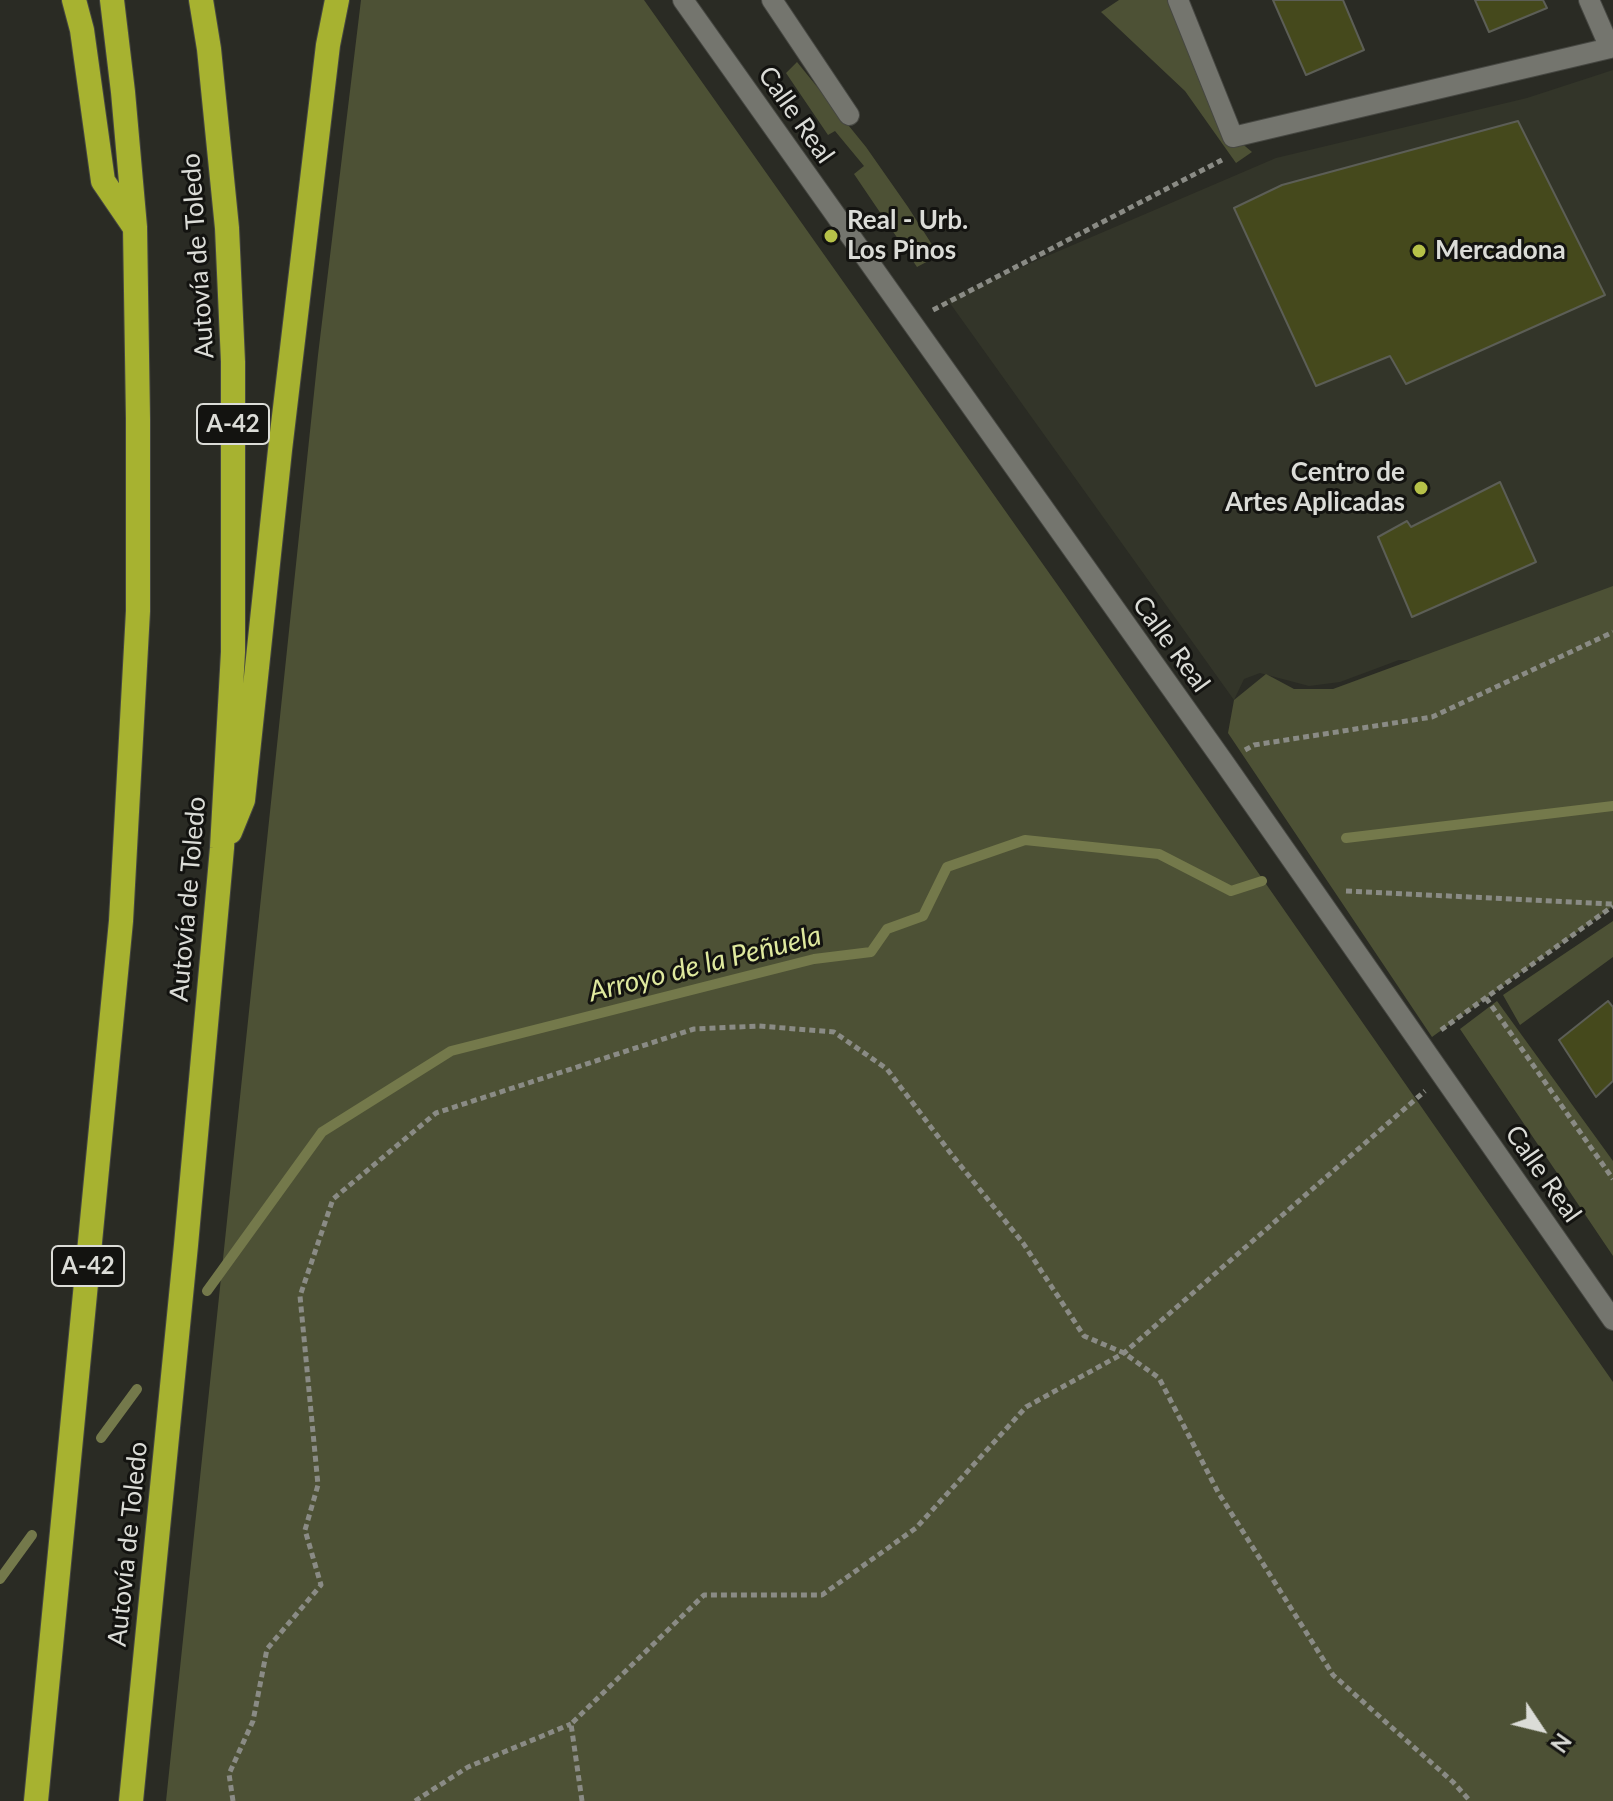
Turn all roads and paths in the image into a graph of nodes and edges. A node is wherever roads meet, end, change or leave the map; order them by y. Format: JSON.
{"nodes":[{"id":1,"x":74,"y":0,"type":"edge"},
{"id":2,"x":112,"y":0,"type":"edge"},
{"id":3,"x":201,"y":0,"type":"edge"},
{"id":4,"x":337,"y":0,"type":"edge"},
{"id":5,"x":683,"y":0,"type":"edge"},
{"id":6,"x":772,"y":0,"type":"edge"},
{"id":7,"x":1178,"y":0,"type":"edge"},
{"id":8,"x":1589,"y":0,"type":"edge"},
{"id":9,"x":849,"y":115,"type":"dead end"},
{"id":10,"x":1233,"y":137,"type":"junction"},
{"id":11,"x":135,"y":227,"type":"junction"},
{"id":12,"x":911,"y":321,"type":"junction"},
{"id":13,"x":1613,"y":632,"type":"edge"},
{"id":14,"x":1223,"y":761,"type":"junction"},
{"id":15,"x":222,"y":848,"type":"junction"},
{"id":16,"x":1312,"y":889,"type":"junction"},
{"id":17,"x":1613,"y":905,"type":"edge"},
{"id":18,"x":1486,"y":998,"type":"junction"},
{"id":19,"x":1421,"y":1045,"type":"junction"},
{"id":20,"x":1443,"y":1076,"type":"junction"},
{"id":21,"x":1613,"y":1179,"type":"edge"},
{"id":22,"x":1613,"y":1320,"type":"edge"},
{"id":23,"x":1124,"y":1353,"type":"junction"},
{"id":24,"x":571,"y":1724,"type":"junction"},
{"id":25,"x":36,"y":1801,"type":"edge"},
{"id":26,"x":131,"y":1801,"type":"edge"},
{"id":27,"x":233,"y":1801,"type":"edge"},
{"id":28,"x":415,"y":1801,"type":"edge"},
{"id":29,"x":582,"y":1801,"type":"edge"},
{"id":30,"x":1470,"y":1801,"type":"edge"}],
"edges":[{"from":1,"to":11,"type":"highway"},
{"from":2,"to":11,"type":"highway","number":"A-42"},
{"from":3,"to":15,"type":"highway","name":"Autovía de Toledo","number":"A-42"},
{"from":4,"to":15,"type":"highway"},
{"from":5,"to":12,"type":"street","name":"Calle Real"},
{"from":6,"to":9,"type":"street"},
{"from":7,"to":10,"type":"street"},
{"from":8,"to":10,"type":"street"},
{"from":10,"to":12,"type":"path"},
{"from":11,"to":25,"type":"highway","number":"A-42"},
{"from":12,"to":14,"type":"street","name":"Calle Real"},
{"from":13,"to":14,"type":"path"},
{"from":14,"to":16,"type":"street","name":"Calle Real"},
{"from":15,"to":26,"type":"highway","name":"Autovía de Toledo","number":"A-42"},
{"from":16,"to":17,"type":"path"},
{"from":16,"to":19,"type":"street","name":"Calle Real"},
{"from":17,"to":18,"type":"path"},
{"from":18,"to":19,"type":"path"},
{"from":18,"to":21,"type":"path"},
{"from":19,"to":20,"type":"street","name":"Calle Real"},
{"from":20,"to":22,"type":"street","name":"Calle Real"},
{"from":20,"to":23,"type":"path"},
{"from":23,"to":24,"type":"path"},
{"from":23,"to":27,"type":"path"},
{"from":23,"to":30,"type":"path"},
{"from":24,"to":28,"type":"path"},
{"from":24,"to":29,"type":"path"}]}
